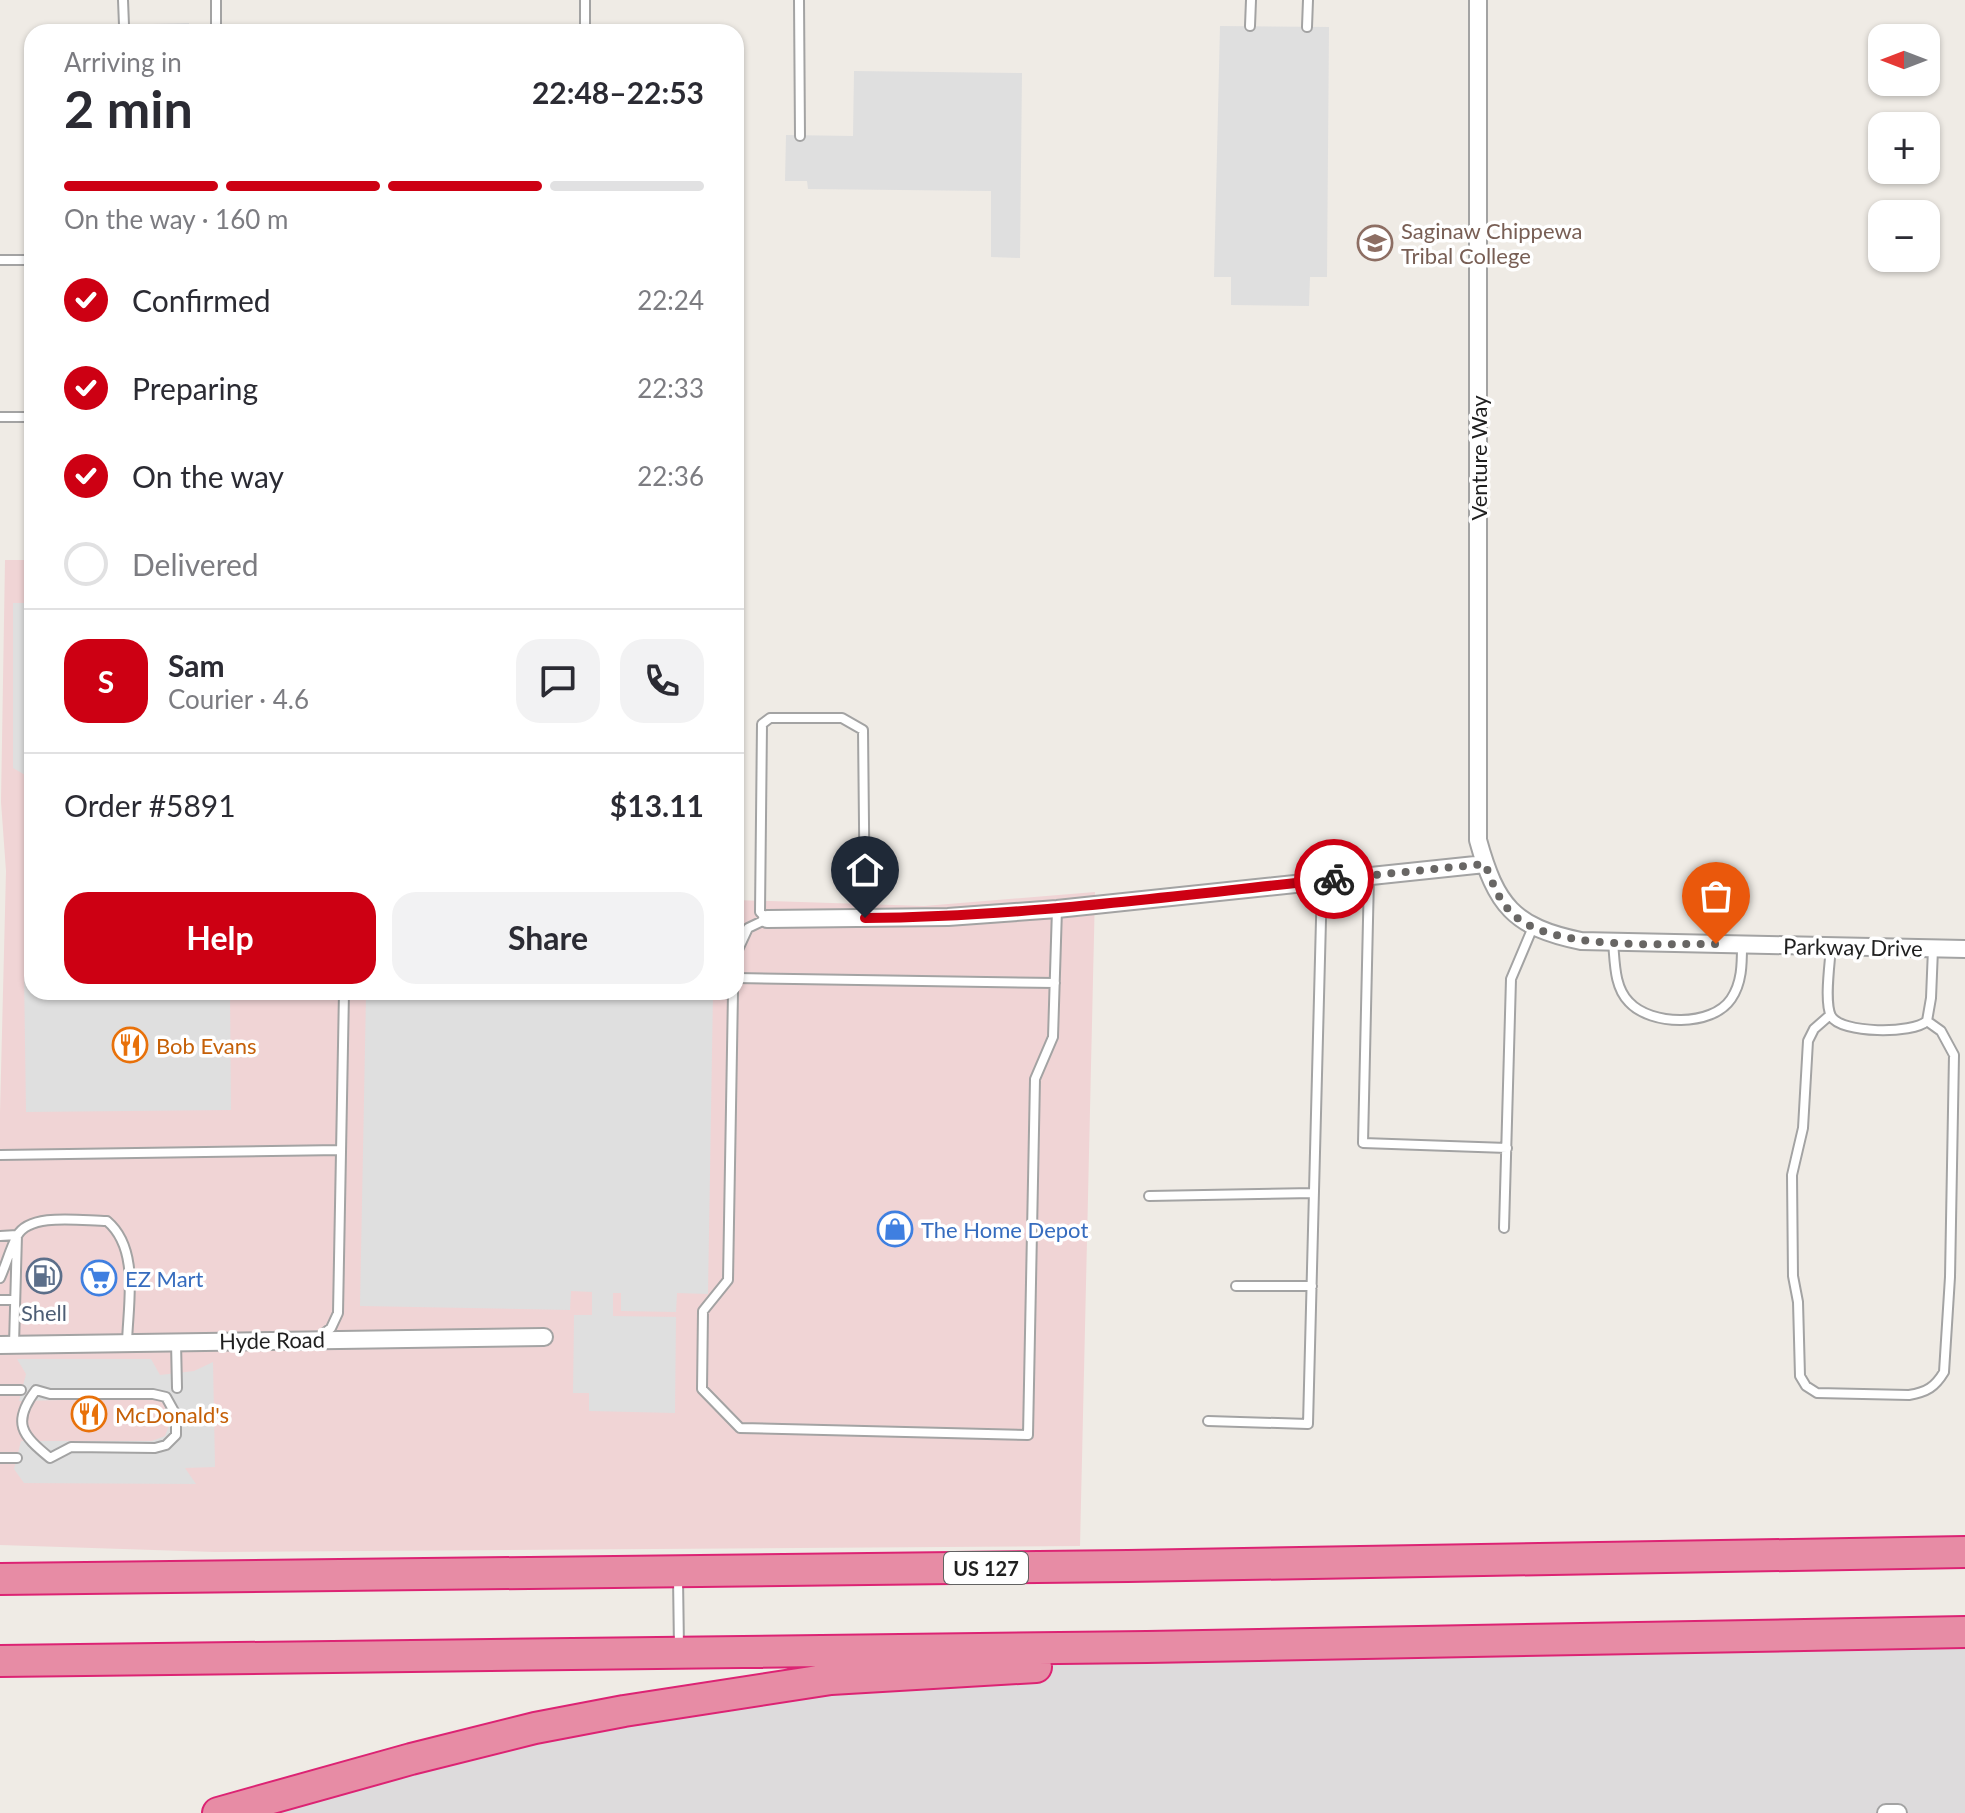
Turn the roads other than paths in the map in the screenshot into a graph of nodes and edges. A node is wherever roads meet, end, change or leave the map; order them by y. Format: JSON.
{"nodes":[{"id":1,"x":123,"y":0,"type":"edge"},
{"id":2,"x":216,"y":0,"type":"edge"},
{"id":3,"x":585,"y":0,"type":"edge"},
{"id":4,"x":799,"y":0,"type":"edge"},
{"id":5,"x":1251,"y":0,"type":"edge"},
{"id":6,"x":1308,"y":0,"type":"edge"},
{"id":7,"x":1478,"y":0,"type":"edge"},
{"id":8,"x":124,"y":24,"type":"edge"},
{"id":9,"x":216,"y":24,"type":"edge"},
{"id":10,"x":585,"y":24,"type":"edge"},
{"id":11,"x":1250,"y":26,"type":"dead end"},
{"id":12,"x":1307,"y":27,"type":"dead end"},
{"id":13,"x":800,"y":136,"type":"dead end"},
{"id":14,"x":0,"y":260,"type":"edge"},
{"id":15,"x":24,"y":260,"type":"edge"},
{"id":16,"x":0,"y":417,"type":"edge"},
{"id":17,"x":24,"y":417,"type":"edge"},
{"id":18,"x":1485,"y":864,"type":"junction"},
{"id":19,"x":1369,"y":876,"type":"junction"},
{"id":20,"x":1323,"y":880,"type":"junction"},
{"id":21,"x":1057,"y":909,"type":"junction"},
{"id":22,"x":1508,"y":910,"type":"joint"},
{"id":23,"x":865,"y":918,"type":"junction"},
{"id":24,"x":767,"y":919,"type":"junction"},
{"id":25,"x":1533,"y":927,"type":"junction"},
{"id":26,"x":744,"y":937,"type":"edge"},
{"id":27,"x":1613,"y":942,"type":"junction"},
{"id":28,"x":1742,"y":945,"type":"junction"},
{"id":29,"x":1831,"y":946,"type":"junction"},
{"id":30,"x":1933,"y":949,"type":"junction"},
{"id":31,"x":1965,"y":949,"type":"edge"},
{"id":32,"x":744,"y":978,"type":"edge"},
{"id":33,"x":1055,"y":983,"type":"junction"},
{"id":34,"x":344,"y":1000,"type":"edge"},
{"id":35,"x":733,"y":1000,"type":"edge"},
{"id":36,"x":1830,"y":1015,"type":"junction"},
{"id":37,"x":1927,"y":1021,"type":"junction"},
{"id":38,"x":1507,"y":1148,"type":"junction"},
{"id":39,"x":341,"y":1150,"type":"junction"},
{"id":40,"x":0,"y":1155,"type":"edge"},
{"id":41,"x":1314,"y":1193,"type":"junction"},
{"id":42,"x":1149,"y":1196,"type":"dead end"},
{"id":43,"x":1504,"y":1228,"type":"dead end"},
{"id":44,"x":17,"y":1235,"type":"junction"},
{"id":45,"x":0,"y":1236,"type":"edge"},
{"id":46,"x":0,"y":1278,"type":"edge"},
{"id":47,"x":1236,"y":1286,"type":"dead end"},
{"id":48,"x":1312,"y":1286,"type":"junction"},
{"id":49,"x":0,"y":1300,"type":"edge"},
{"id":50,"x":15,"y":1300,"type":"junction"},
{"id":51,"x":544,"y":1337,"type":"dead end"},
{"id":52,"x":317,"y":1339,"type":"junction"},
{"id":53,"x":176,"y":1342,"type":"junction"},
{"id":54,"x":127,"y":1343,"type":"junction"},
{"id":55,"x":7,"y":1345,"type":"edge"},
{"id":56,"x":177,"y":1388,"type":"dead end"},
{"id":57,"x":0,"y":1390,"type":"edge"},
{"id":58,"x":21,"y":1390,"type":"dead end"},
{"id":59,"x":1208,"y":1421,"type":"dead end"},
{"id":60,"x":0,"y":1458,"type":"edge"},
{"id":61,"x":17,"y":1458,"type":"dead end"},
{"id":62,"x":50,"y":1458,"type":"joint"},
{"id":63,"x":1965,"y":1552,"type":"edge"},
{"id":64,"x":678,"y":1571,"type":"junction"},
{"id":65,"x":4,"y":1578,"type":"edge"},
{"id":66,"x":1965,"y":1632,"type":"edge"},
{"id":67,"x":1147,"y":1647,"type":"junction"},
{"id":68,"x":679,"y":1653,"type":"junction"},
{"id":69,"x":5,"y":1661,"type":"edge"},
{"id":70,"x":218,"y":1813,"type":"edge"},
{"id":71,"x":1886,"y":1813,"type":"edge"},
{"id":72,"x":1898,"y":1813,"type":"edge"}],
"edges":[{"from":1,"to":8,"type":"lane"},
{"from":2,"to":9,"type":"lane"},
{"from":3,"to":10,"type":"lane"},
{"from":4,"to":13,"type":"lane"},
{"from":5,"to":11,"type":"lane"},
{"from":6,"to":12,"type":"lane"},
{"from":7,"to":18,"type":"street","name":"Venture Way"},
{"from":14,"to":15,"type":"lane"},
{"from":16,"to":17,"type":"lane"},
{"from":18,"to":19,"type":"street"},
{"from":18,"to":22,"type":"street","name":"Venture Way"},
{"from":19,"to":20,"type":"street"},
{"from":19,"to":38,"type":"lane"},
{"from":20,"to":21,"type":"street"},
{"from":20,"to":41,"type":"lane"},
{"from":21,"to":23,"type":"street"},
{"from":21,"to":33,"type":"lane"},
{"from":22,"to":25,"type":"street","name":"Parkway Drive"},
{"from":23,"to":24,"type":"street"},
{"from":23,"to":24,"type":"lane"},
{"from":24,"to":26,"type":"lane"},
{"from":25,"to":27,"type":"street","name":"Parkway Drive"},
{"from":25,"to":38,"type":"lane"},
{"from":27,"to":28,"type":"street","name":"Parkway Drive"},
{"from":27,"to":28,"type":"lane"},
{"from":28,"to":29,"type":"street","name":"Parkway Drive"},
{"from":29,"to":30,"type":"street","name":"Parkway Drive"},
{"from":29,"to":36,"type":"lane"},
{"from":30,"to":31,"type":"street","name":"Parkway Drive"},
{"from":30,"to":37,"type":"lane"},
{"from":32,"to":33,"type":"lane"},
{"from":33,"to":35,"type":"lane"},
{"from":34,"to":39,"type":"lane"},
{"from":36,"to":37,"type":"lane"},
{"from":36,"to":37,"type":"lane"},
{"from":38,"to":43,"type":"lane"},
{"from":39,"to":40,"type":"lane"},
{"from":39,"to":52,"type":"lane"},
{"from":41,"to":42,"type":"lane"},
{"from":41,"to":48,"type":"lane"},
{"from":44,"to":45,"type":"lane"},
{"from":44,"to":46,"type":"lane"},
{"from":44,"to":50,"type":"lane"},
{"from":44,"to":54,"type":"lane"},
{"from":47,"to":48,"type":"lane"},
{"from":48,"to":59,"type":"lane"},
{"from":49,"to":50,"type":"lane"},
{"from":50,"to":55,"type":"lane"},
{"from":51,"to":52,"type":"street","name":"Hyde Road"},
{"from":52,"to":53,"type":"street","name":"Hyde Road"},
{"from":53,"to":54,"type":"street","name":"Hyde Road"},
{"from":53,"to":56,"type":"lane"},
{"from":54,"to":55,"type":"street","name":"Hyde Road"},
{"from":57,"to":58,"type":"lane"},
{"from":60,"to":61,"type":"lane"},
{"from":62,"to":62,"type":"lane"},
{"from":63,"to":64,"type":"highway","number":"US 127"},
{"from":64,"to":65,"type":"highway","number":"US 127"},
{"from":64,"to":68,"type":"lane"},
{"from":66,"to":67,"type":"highway"},
{"from":67,"to":68,"type":"highway"},
{"from":67,"to":70,"type":"highway"},
{"from":68,"to":69,"type":"highway"},
{"from":71,"to":72,"type":"street"}]}
